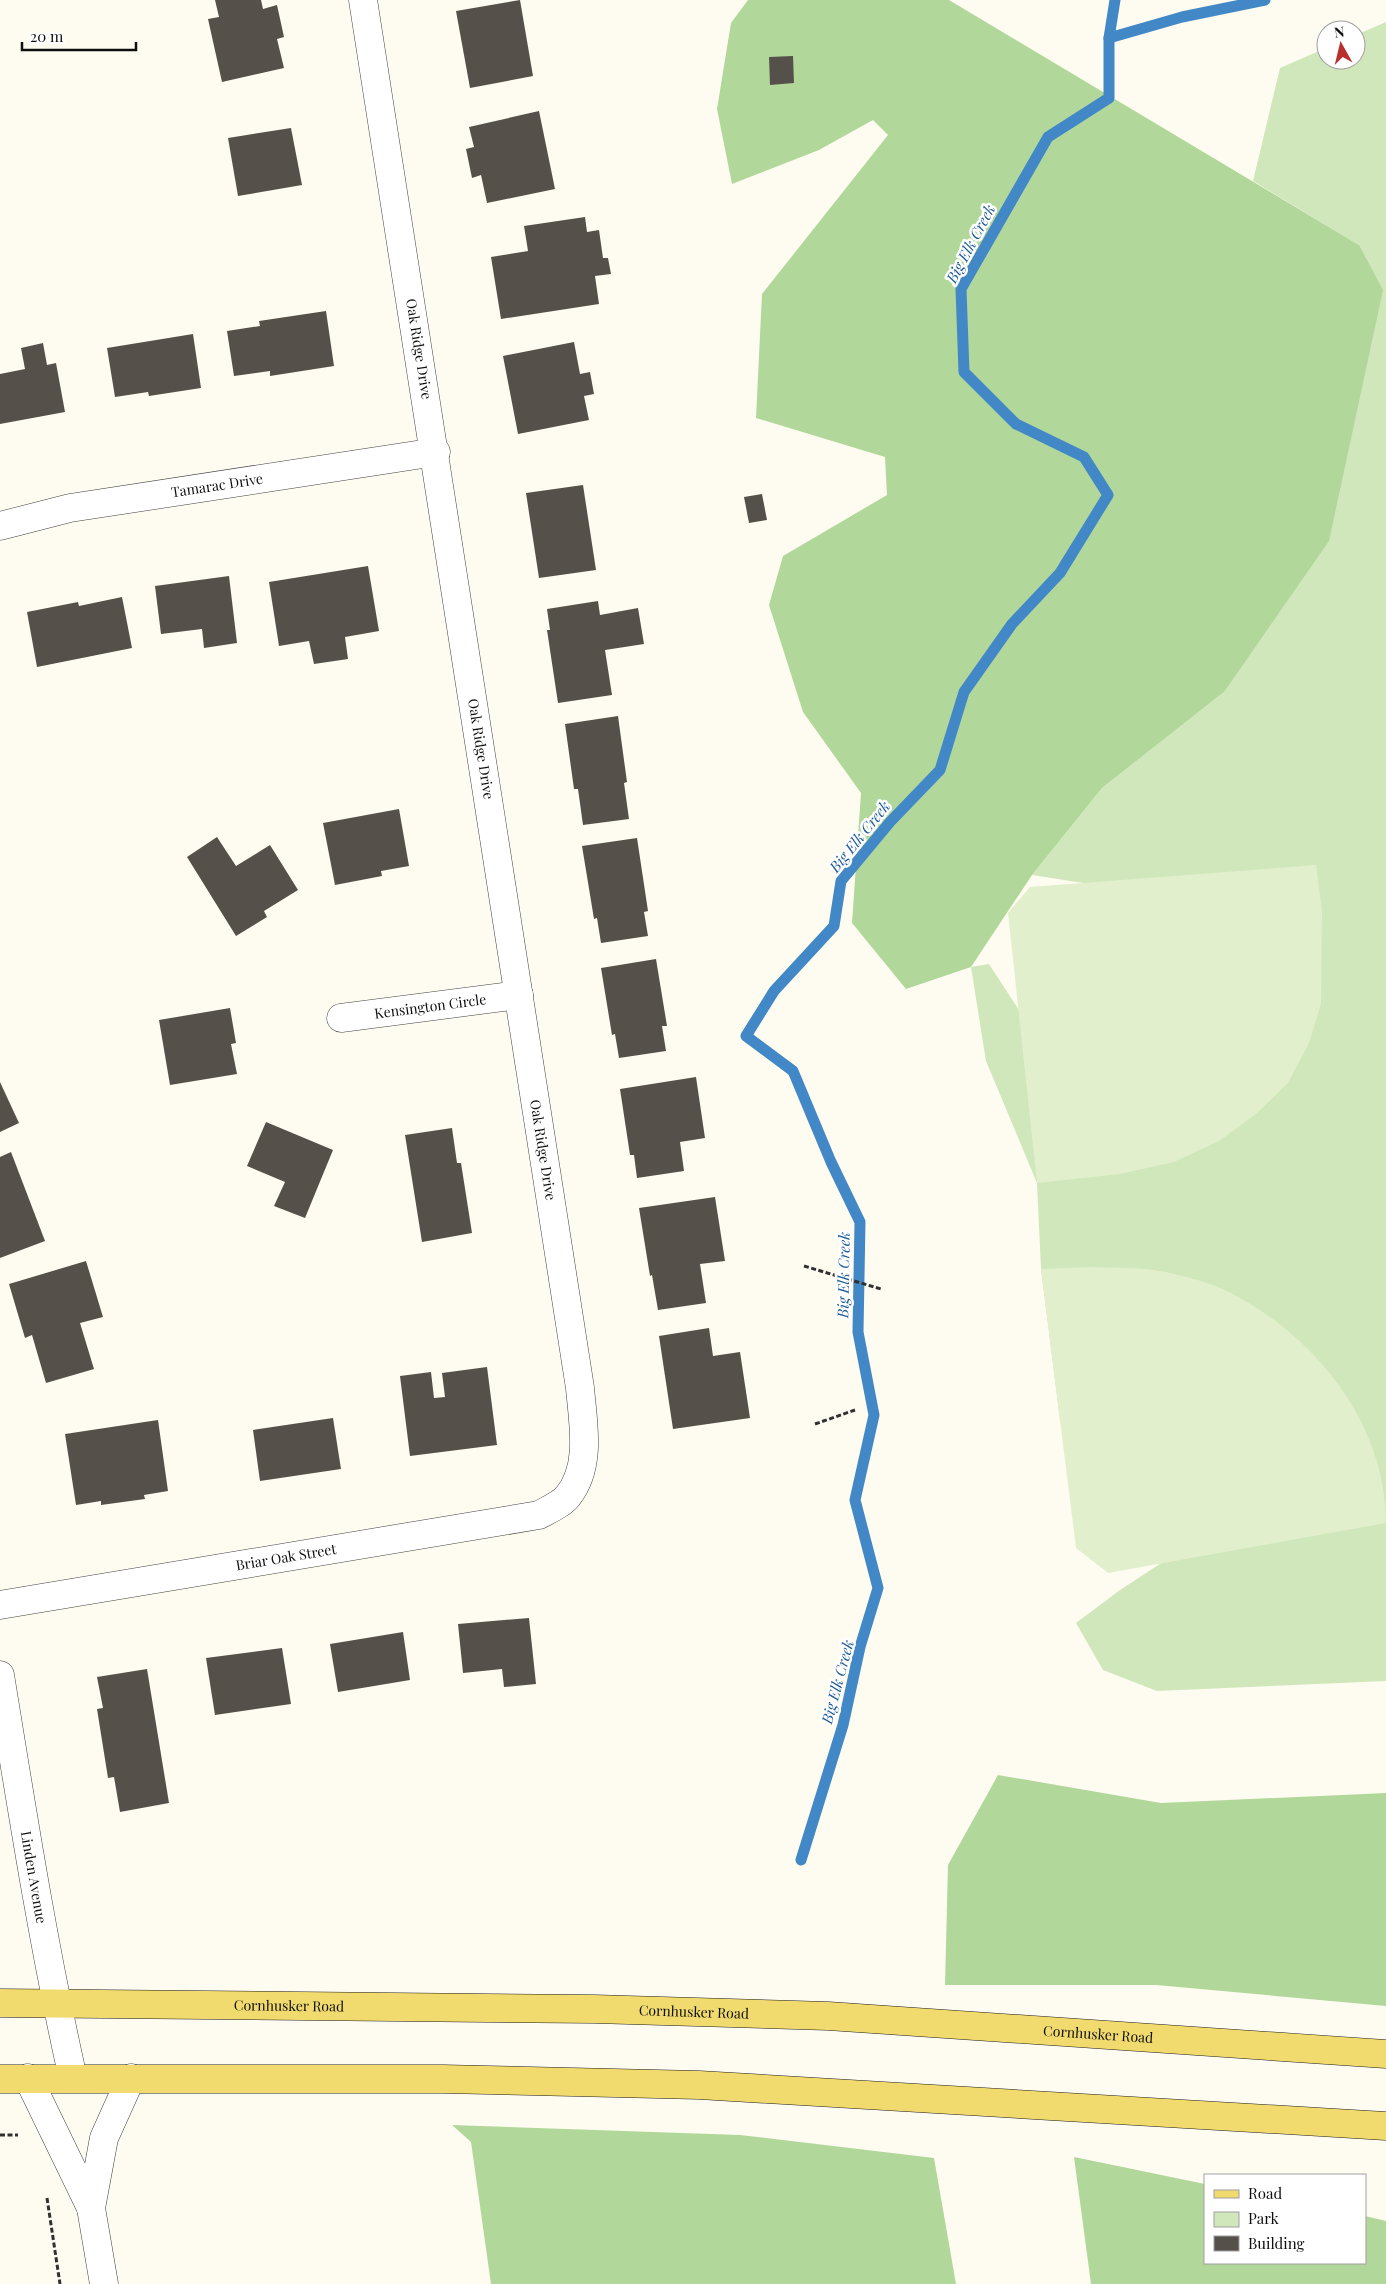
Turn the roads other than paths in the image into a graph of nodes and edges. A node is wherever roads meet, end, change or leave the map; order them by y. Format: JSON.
{"nodes":[{"id":1,"x":363,"y":0,"type":"edge"},
{"id":2,"x":436,"y":452,"type":"junction"},
{"id":3,"x":0,"y":526,"type":"edge"},
{"id":4,"x":519,"y":994,"type":"junction"},
{"id":5,"x":342,"y":1018,"type":"dead end"},
{"id":6,"x":568,"y":1497,"type":"joint"},
{"id":7,"x":0,"y":1605,"type":"edge"},
{"id":8,"x":0,"y":1676,"type":"edge"},
{"id":9,"x":56,"y":2002,"type":"junction"},
{"id":10,"x":0,"y":2003,"type":"edge"},
{"id":11,"x":1386,"y":2054,"type":"edge"},
{"id":12,"x":28,"y":2078,"type":"junction"},
{"id":13,"x":73,"y":2078,"type":"junction"},
{"id":14,"x":130,"y":2078,"type":"junction"},
{"id":15,"x":0,"y":2079,"type":"edge"},
{"id":16,"x":1386,"y":2126,"type":"edge"},
{"id":17,"x":91,"y":2208,"type":"junction"},
{"id":18,"x":104,"y":2284,"type":"edge"}],
"edges":[{"from":1,"to":2,"type":"street","name":"Oak Ridge Drive"},
{"from":2,"to":3,"type":"street","name":"Tamarac Drive"},
{"from":2,"to":4,"type":"street","name":"Oak Ridge Drive"},
{"from":4,"to":5,"type":"street","name":"Kensington Circle"},
{"from":4,"to":6,"type":"street","name":"Oak Ridge Drive"},
{"from":6,"to":7,"type":"street","name":"Briar Oak Street"},
{"from":8,"to":9,"type":"street","name":"Linden Avenue"},
{"from":9,"to":10,"type":"main road","name":"Cornhusker Road"},
{"from":9,"to":11,"type":"main road","name":"Cornhusker Road"},
{"from":9,"to":13,"type":"street","name":"Linden Avenue"},
{"from":12,"to":13,"type":"main road"},
{"from":12,"to":15,"type":"main road"},
{"from":12,"to":17,"type":"street"},
{"from":13,"to":14,"type":"main road"},
{"from":14,"to":16,"type":"main road"},
{"from":14,"to":17,"type":"street"},
{"from":17,"to":18,"type":"street"}]}
